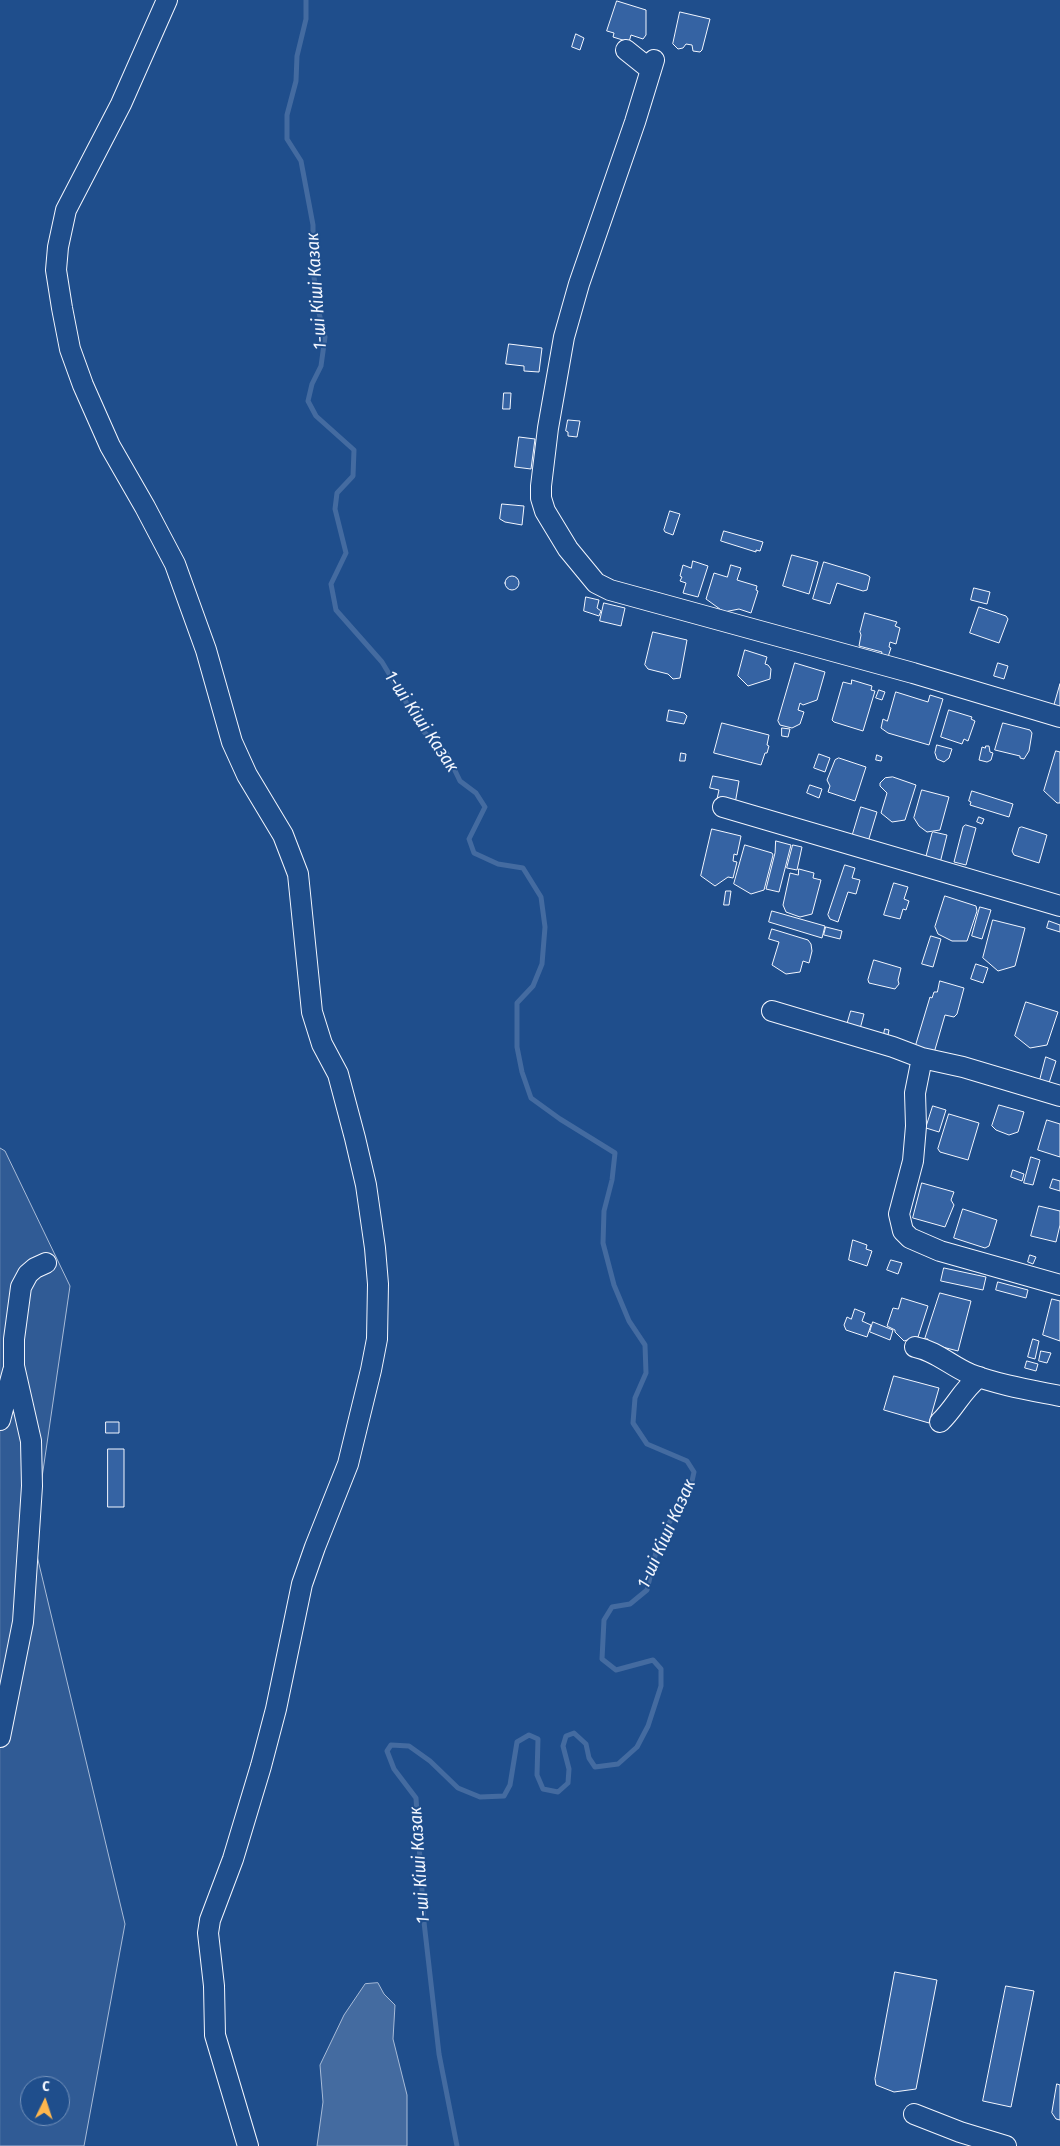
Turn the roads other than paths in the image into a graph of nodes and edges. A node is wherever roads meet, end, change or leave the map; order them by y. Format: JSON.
{"nodes":[{"id":1,"x":167,"y":0,"type":"edge"},
{"id":2,"x":626,"y":50,"type":"dead end"},
{"id":3,"x":1060,"y":716,"type":"edge"},
{"id":4,"x":724,"y":807,"type":"dead end"},
{"id":5,"x":1060,"y":906,"type":"edge"},
{"id":6,"x":772,"y":1011,"type":"dead end"},
{"id":7,"x":922,"y":1058,"type":"junction"},
{"id":8,"x":1060,"y":1096,"type":"edge"},
{"id":9,"x":46,"y":1263,"type":"dead end"},
{"id":10,"x":1060,"y":1285,"type":"edge"},
{"id":11,"x":915,"y":1347,"type":"dead end"},
{"id":12,"x":14,"y":1366,"type":"junction"},
{"id":13,"x":979,"y":1377,"type":"junction"},
{"id":14,"x":1060,"y":1396,"type":"edge"},
{"id":15,"x":0,"y":1420,"type":"edge"},
{"id":16,"x":940,"y":1422,"type":"dead end"},
{"id":17,"x":0,"y":1736,"type":"edge"},
{"id":18,"x":914,"y":2114,"type":"dead end"},
{"id":19,"x":248,"y":2146,"type":"edge"},
{"id":20,"x":1006,"y":2146,"type":"edge"}],
"edges":[{"from":1,"to":19,"type":"street"},
{"from":2,"to":3,"type":"street"},
{"from":4,"to":5,"type":"street"},
{"from":6,"to":7,"type":"street"},
{"from":7,"to":8,"type":"street"},
{"from":7,"to":10,"type":"street"},
{"from":9,"to":12,"type":"street"},
{"from":11,"to":13,"type":"street"},
{"from":12,"to":15,"type":"street"},
{"from":12,"to":17,"type":"street"},
{"from":13,"to":14,"type":"street"},
{"from":13,"to":16,"type":"street"},
{"from":18,"to":20,"type":"street"}]}
